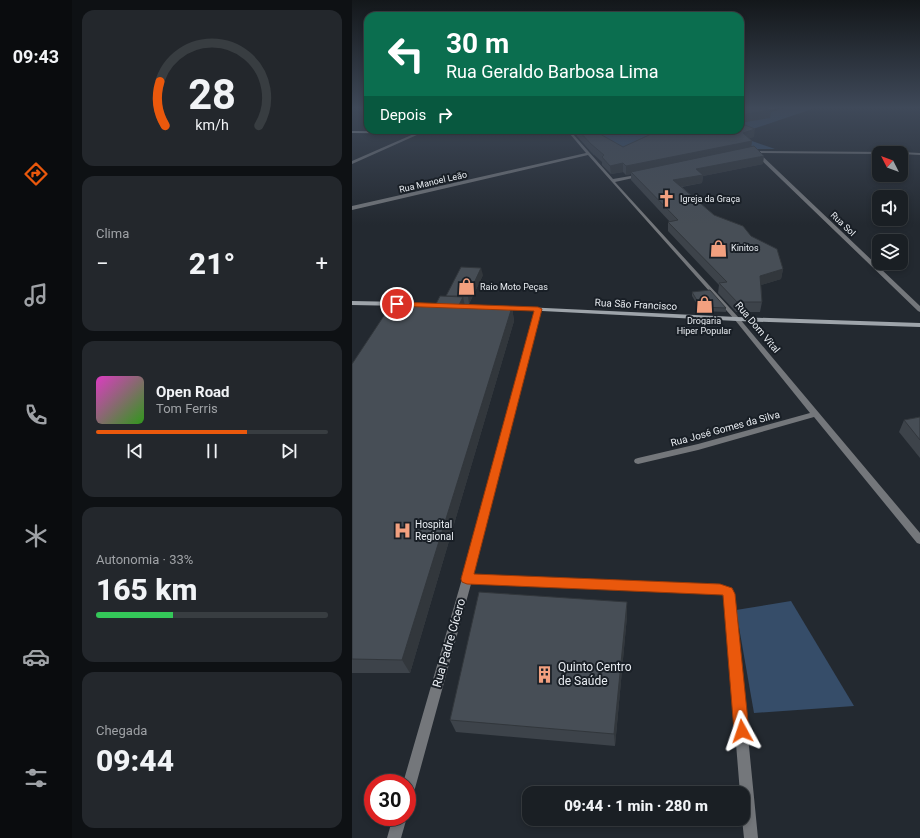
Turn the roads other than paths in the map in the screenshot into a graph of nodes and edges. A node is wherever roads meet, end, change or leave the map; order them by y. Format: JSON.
{"nodes":[{"id":1,"x":388,"y":147,"type":"edge"},
{"id":2,"x":582,"y":147,"type":"edge"},
{"id":3,"x":754,"y":151,"type":"junction"},
{"id":4,"x":747,"y":152,"type":"edge"},
{"id":5,"x":872,"y":153,"type":"edge"},
{"id":6,"x":908,"y":153,"type":"edge"},
{"id":7,"x":588,"y":154,"type":"junction"},
{"id":8,"x":920,"y":154,"type":"edge"},
{"id":9,"x":352,"y":163,"type":"edge"},
{"id":10,"x":642,"y":175,"type":"edge"},
{"id":11,"x":612,"y":181,"type":"junction"},
{"id":12,"x":352,"y":208,"type":"edge"},
{"id":13,"x":352,"y":303,"type":"edge"},
{"id":14,"x":412,"y":305,"type":"edge"},
{"id":15,"x":494,"y":308,"type":"edge"},
{"id":16,"x":538,"y":309,"type":"junction"},
{"id":17,"x":920,"y":310,"type":"edge"},
{"id":18,"x":737,"y":319,"type":"junction"},
{"id":19,"x":920,"y":325,"type":"edge"},
{"id":20,"x":816,"y":414,"type":"junction"},
{"id":21,"x":638,"y":461,"type":"dead end"},
{"id":22,"x":920,"y":540,"type":"edge"},
{"id":23,"x":467,"y":579,"type":"junction"},
{"id":24,"x":412,"y":774,"type":"edge"},
{"id":25,"x":397,"y":826,"type":"edge"},
{"id":26,"x":394,"y":838,"type":"edge"},
{"id":27,"x":751,"y":838,"type":"edge"}],
"edges":[{"from":1,"to":9,"type":"street"},
{"from":2,"to":7,"type":"street","name":"Rua Dom Vital"},
{"from":3,"to":4,"type":"street"},
{"from":3,"to":5,"type":"street"},
{"from":3,"to":17,"type":"street","name":"Rua Sol"},
{"from":6,"to":8,"type":"street"},
{"from":7,"to":11,"type":"street","name":"Rua Dom Vital"},
{"from":7,"to":12,"type":"street","name":"Rua Manoel Leão"},
{"from":10,"to":11,"type":"street"},
{"from":11,"to":18,"type":"street","name":"Rua Dom Vital"},
{"from":13,"to":14,"type":"street"},
{"from":15,"to":16,"type":"street","name":"Rua São Francisco"},
{"from":16,"to":18,"type":"street","name":"Rua São Francisco"},
{"from":16,"to":23,"type":"street","name":"Rua Padre Cícero"},
{"from":18,"to":19,"type":"street","name":"Rua São Francisco"},
{"from":18,"to":20,"type":"street","name":"Rua Dom Vital"},
{"from":20,"to":21,"type":"street","name":"Rua José Gomes da Silva"},
{"from":20,"to":22,"type":"street","name":"Rua Dom Vital"},
{"from":23,"to":24,"type":"street","name":"Rua Padre Cícero"},
{"from":23,"to":27,"type":"street"},
{"from":25,"to":26,"type":"street"}]}
